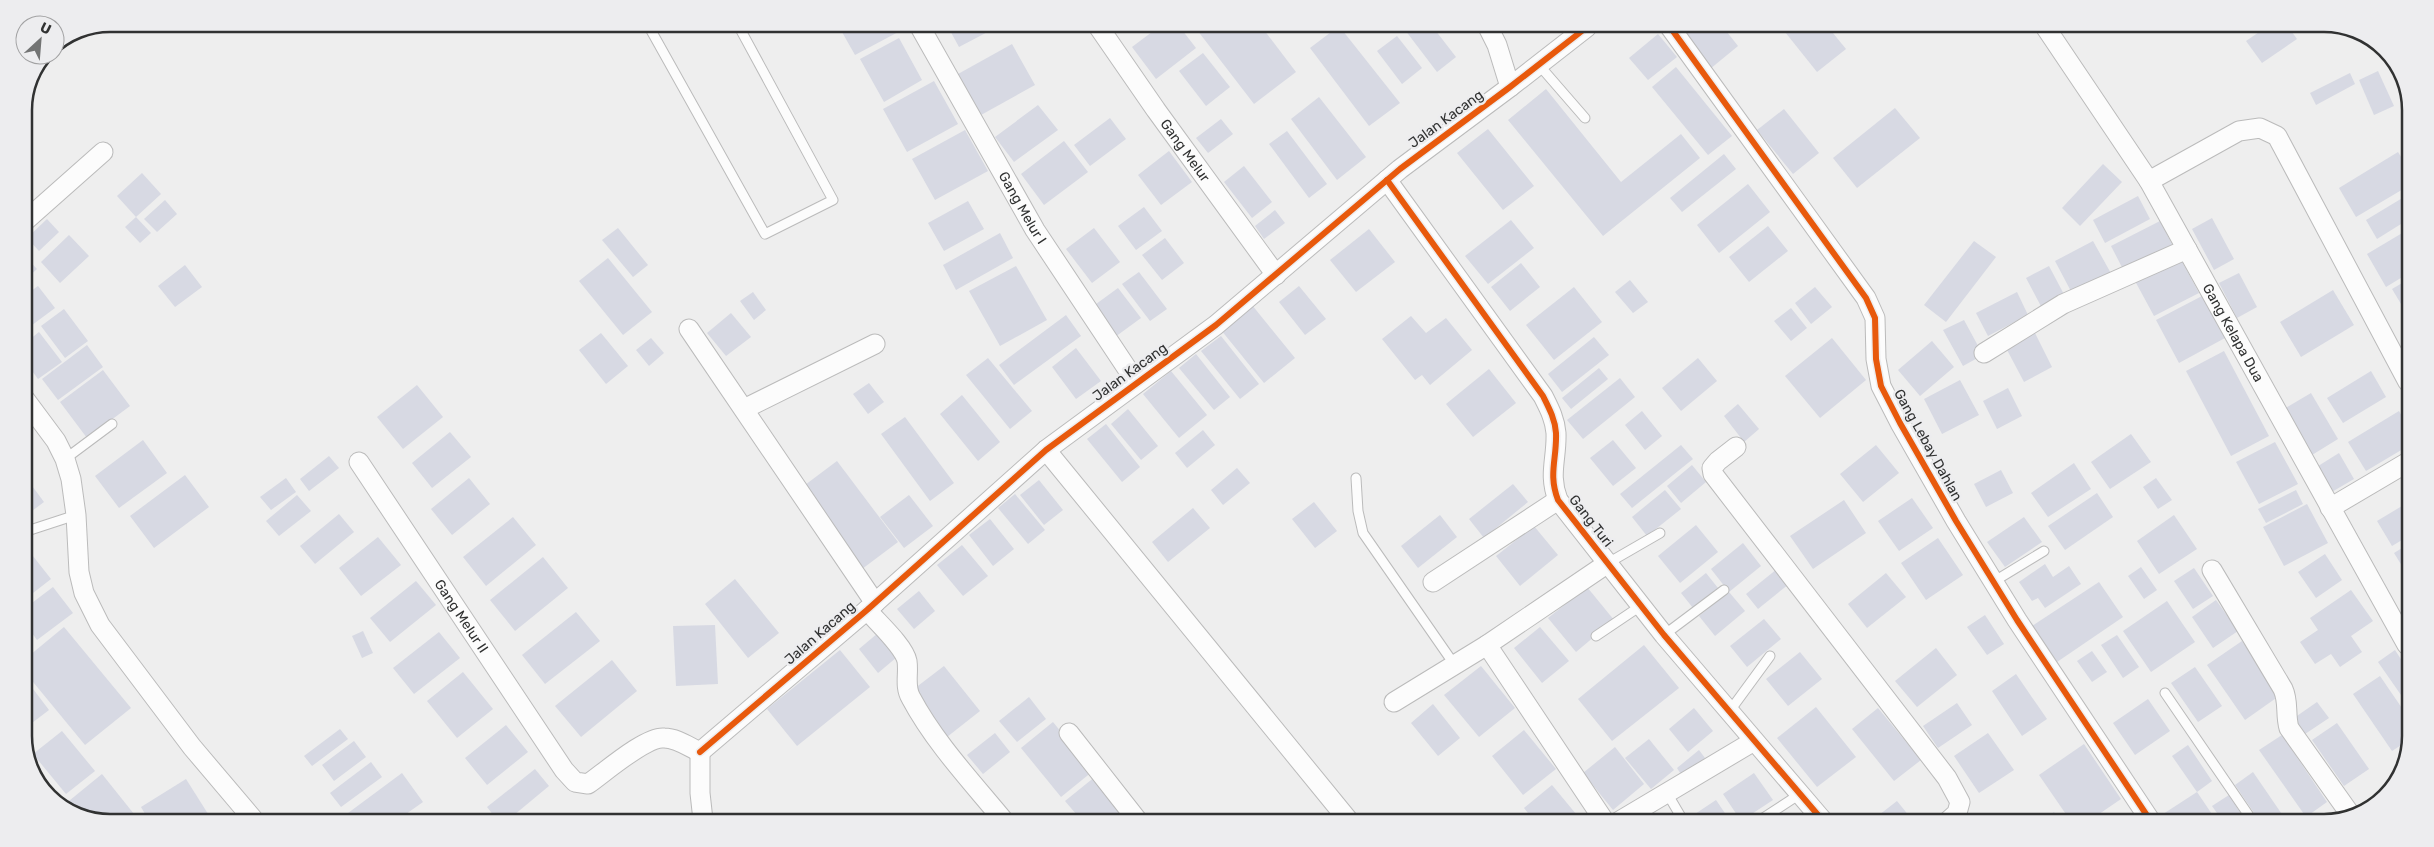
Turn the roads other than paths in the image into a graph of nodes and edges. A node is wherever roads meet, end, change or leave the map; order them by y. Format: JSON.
{"nodes":[{"id":1,"x":652,"y":33,"type":"edge"},
{"id":2,"x":742,"y":33,"type":"edge"},
{"id":3,"x":924,"y":33,"type":"edge"},
{"id":4,"x":1103,"y":33,"type":"edge"},
{"id":5,"x":1491,"y":33,"type":"edge"},
{"id":6,"x":1579,"y":33,"type":"edge"},
{"id":7,"x":1674,"y":33,"type":"edge"},
{"id":8,"x":2049,"y":33,"type":"edge"},
{"id":9,"x":1540,"y":64,"type":"junction"},
{"id":10,"x":1510,"y":87,"type":"junction"},
{"id":11,"x":1585,"y":118,"type":"dead end"},
{"id":12,"x":103,"y":152,"type":"dead end"},
{"id":13,"x":1387,"y":180,"type":"junction"},
{"id":14,"x":2149,"y":181,"type":"junction"},
{"id":15,"x":32,"y":215,"type":"edge"},
{"id":16,"x":2187,"y":249,"type":"junction"},
{"id":17,"x":1276,"y":275,"type":"junction"},
{"id":18,"x":689,"y":329,"type":"dead end"},
{"id":19,"x":875,"y":344,"type":"dead end"},
{"id":20,"x":1984,"y":353,"type":"dead end"},
{"id":21,"x":2401,"y":370,"type":"edge"},
{"id":22,"x":1136,"y":382,"type":"junction"},
{"id":23,"x":32,"y":409,"type":"edge"},
{"id":24,"x":744,"y":409,"type":"junction"},
{"id":25,"x":112,"y":424,"type":"dead end"},
{"id":26,"x":1736,"y":447,"type":"dead end"},
{"id":27,"x":1046,"y":450,"type":"junction"},
{"id":28,"x":65,"y":459,"type":"junction"},
{"id":29,"x":359,"y":462,"type":"dead end"},
{"id":30,"x":2402,"y":466,"type":"edge"},
{"id":31,"x":1356,"y":478,"type":"dead end"},
{"id":32,"x":1558,"y":500,"type":"junction"},
{"id":33,"x":2330,"y":508,"type":"junction"},
{"id":34,"x":76,"y":515,"type":"junction"},
{"id":35,"x":33,"y":529,"type":"edge"},
{"id":36,"x":1660,"y":534,"type":"dead end"},
{"id":37,"x":2044,"y":551,"type":"dead end"},
{"id":38,"x":1608,"y":563,"type":"junction"},
{"id":39,"x":2212,"y":570,"type":"dead end"},
{"id":40,"x":1433,"y":582,"type":"dead end"},
{"id":41,"x":1993,"y":582,"type":"junction"},
{"id":42,"x":1724,"y":590,"type":"dead end"},
{"id":43,"x":1642,"y":605,"type":"junction"},
{"id":44,"x":871,"y":606,"type":"junction"},
{"id":45,"x":1664,"y":635,"type":"junction"},
{"id":46,"x":1596,"y":636,"type":"dead end"},
{"id":47,"x":2402,"y":638,"type":"edge"},
{"id":48,"x":1487,"y":645,"type":"junction"},
{"id":49,"x":1770,"y":656,"type":"dead end"},
{"id":50,"x":1454,"y":664,"type":"junction"},
{"id":51,"x":2165,"y":693,"type":"dead end"},
{"id":52,"x":1394,"y":702,"type":"dead end"},
{"id":53,"x":1729,"y":712,"type":"junction"},
{"id":54,"x":1069,"y":733,"type":"dead end"},
{"id":55,"x":1754,"y":741,"type":"junction"},
{"id":56,"x":700,"y":752,"type":"junction"},
{"id":57,"x":1667,"y":793,"type":"junction"},
{"id":58,"x":1800,"y":794,"type":"junction"},
{"id":59,"x":2348,"y":811,"type":"edge"},
{"id":60,"x":249,"y":814,"type":"edge"},
{"id":61,"x":702,"y":814,"type":"edge"},
{"id":62,"x":998,"y":814,"type":"edge"},
{"id":63,"x":1133,"y":814,"type":"edge"},
{"id":64,"x":1343,"y":814,"type":"edge"},
{"id":65,"x":1599,"y":814,"type":"edge"},
{"id":66,"x":1632,"y":814,"type":"edge"},
{"id":67,"x":1679,"y":814,"type":"edge"},
{"id":68,"x":1769,"y":814,"type":"edge"},
{"id":69,"x":1817,"y":814,"type":"edge"},
{"id":70,"x":1955,"y":814,"type":"edge"},
{"id":71,"x":2146,"y":814,"type":"edge"},
{"id":72,"x":2248,"y":814,"type":"edge"}],
"edges":[{"from":1,"to":2,"type":"lane"},
{"from":3,"to":22,"type":"street","name":"Gang Melur I"},
{"from":4,"to":17,"type":"street","name":"Gang Melur"},
{"from":5,"to":10,"type":"street"},
{"from":6,"to":9,"type":"street","name":"Jalan Kacang"},
{"from":7,"to":41,"type":"street","name":"Gang Lebay Dahlan"},
{"from":8,"to":14,"type":"street","name":"Gang Kelapa Dua"},
{"from":9,"to":10,"type":"street","name":"Jalan Kacang"},
{"from":9,"to":11,"type":"lane"},
{"from":10,"to":13,"type":"street","name":"Jalan Kacang"},
{"from":12,"to":15,"type":"street"},
{"from":13,"to":17,"type":"street","name":"Jalan Kacang"},
{"from":13,"to":32,"type":"street","name":"Gang Turi"},
{"from":14,"to":16,"type":"street","name":"Gang Kelapa Dua"},
{"from":14,"to":21,"type":"street"},
{"from":16,"to":20,"type":"street"},
{"from":16,"to":33,"type":"street","name":"Gang Kelapa Dua"},
{"from":17,"to":22,"type":"street","name":"Jalan Kacang"},
{"from":18,"to":24,"type":"street"},
{"from":19,"to":24,"type":"street"},
{"from":22,"to":27,"type":"street","name":"Jalan Kacang"},
{"from":23,"to":28,"type":"street"},
{"from":24,"to":44,"type":"street"},
{"from":25,"to":28,"type":"lane"},
{"from":26,"to":70,"type":"street"},
{"from":27,"to":44,"type":"street","name":"Jalan Kacang"},
{"from":27,"to":64,"type":"street"},
{"from":28,"to":34,"type":"street"},
{"from":29,"to":56,"type":"street","name":"Gang Melur II"},
{"from":30,"to":33,"type":"street"},
{"from":31,"to":50,"type":"lane"},
{"from":32,"to":38,"type":"street","name":"Gang Turi"},
{"from":32,"to":40,"type":"street"},
{"from":33,"to":47,"type":"street","name":"Gang Kelapa Dua"},
{"from":34,"to":35,"type":"lane"},
{"from":34,"to":60,"type":"street"},
{"from":36,"to":38,"type":"lane"},
{"from":37,"to":41,"type":"lane"},
{"from":38,"to":43,"type":"street","name":"Gang Turi"},
{"from":38,"to":48,"type":"street"},
{"from":39,"to":59,"type":"street"},
{"from":41,"to":71,"type":"street","name":"Gang Lebay Dahlan"},
{"from":42,"to":45,"type":"lane"},
{"from":43,"to":45,"type":"street","name":"Gang Turi"},
{"from":43,"to":46,"type":"lane"},
{"from":44,"to":56,"type":"street","name":"Jalan Kacang"},
{"from":44,"to":62,"type":"street"},
{"from":45,"to":53,"type":"street","name":"Gang Turi"},
{"from":48,"to":50,"type":"street"},
{"from":48,"to":65,"type":"street"},
{"from":49,"to":53,"type":"lane"},
{"from":50,"to":52,"type":"street"},
{"from":51,"to":72,"type":"lane"},
{"from":53,"to":55,"type":"street","name":"Gang Turi"},
{"from":54,"to":63,"type":"street"},
{"from":55,"to":57,"type":"street"},
{"from":55,"to":58,"type":"street","name":"Gang Turi"},
{"from":56,"to":61,"type":"street"},
{"from":57,"to":66,"type":"street"},
{"from":57,"to":67,"type":"lane"},
{"from":58,"to":68,"type":"lane"},
{"from":58,"to":69,"type":"street","name":"Gang Turi"}]}
